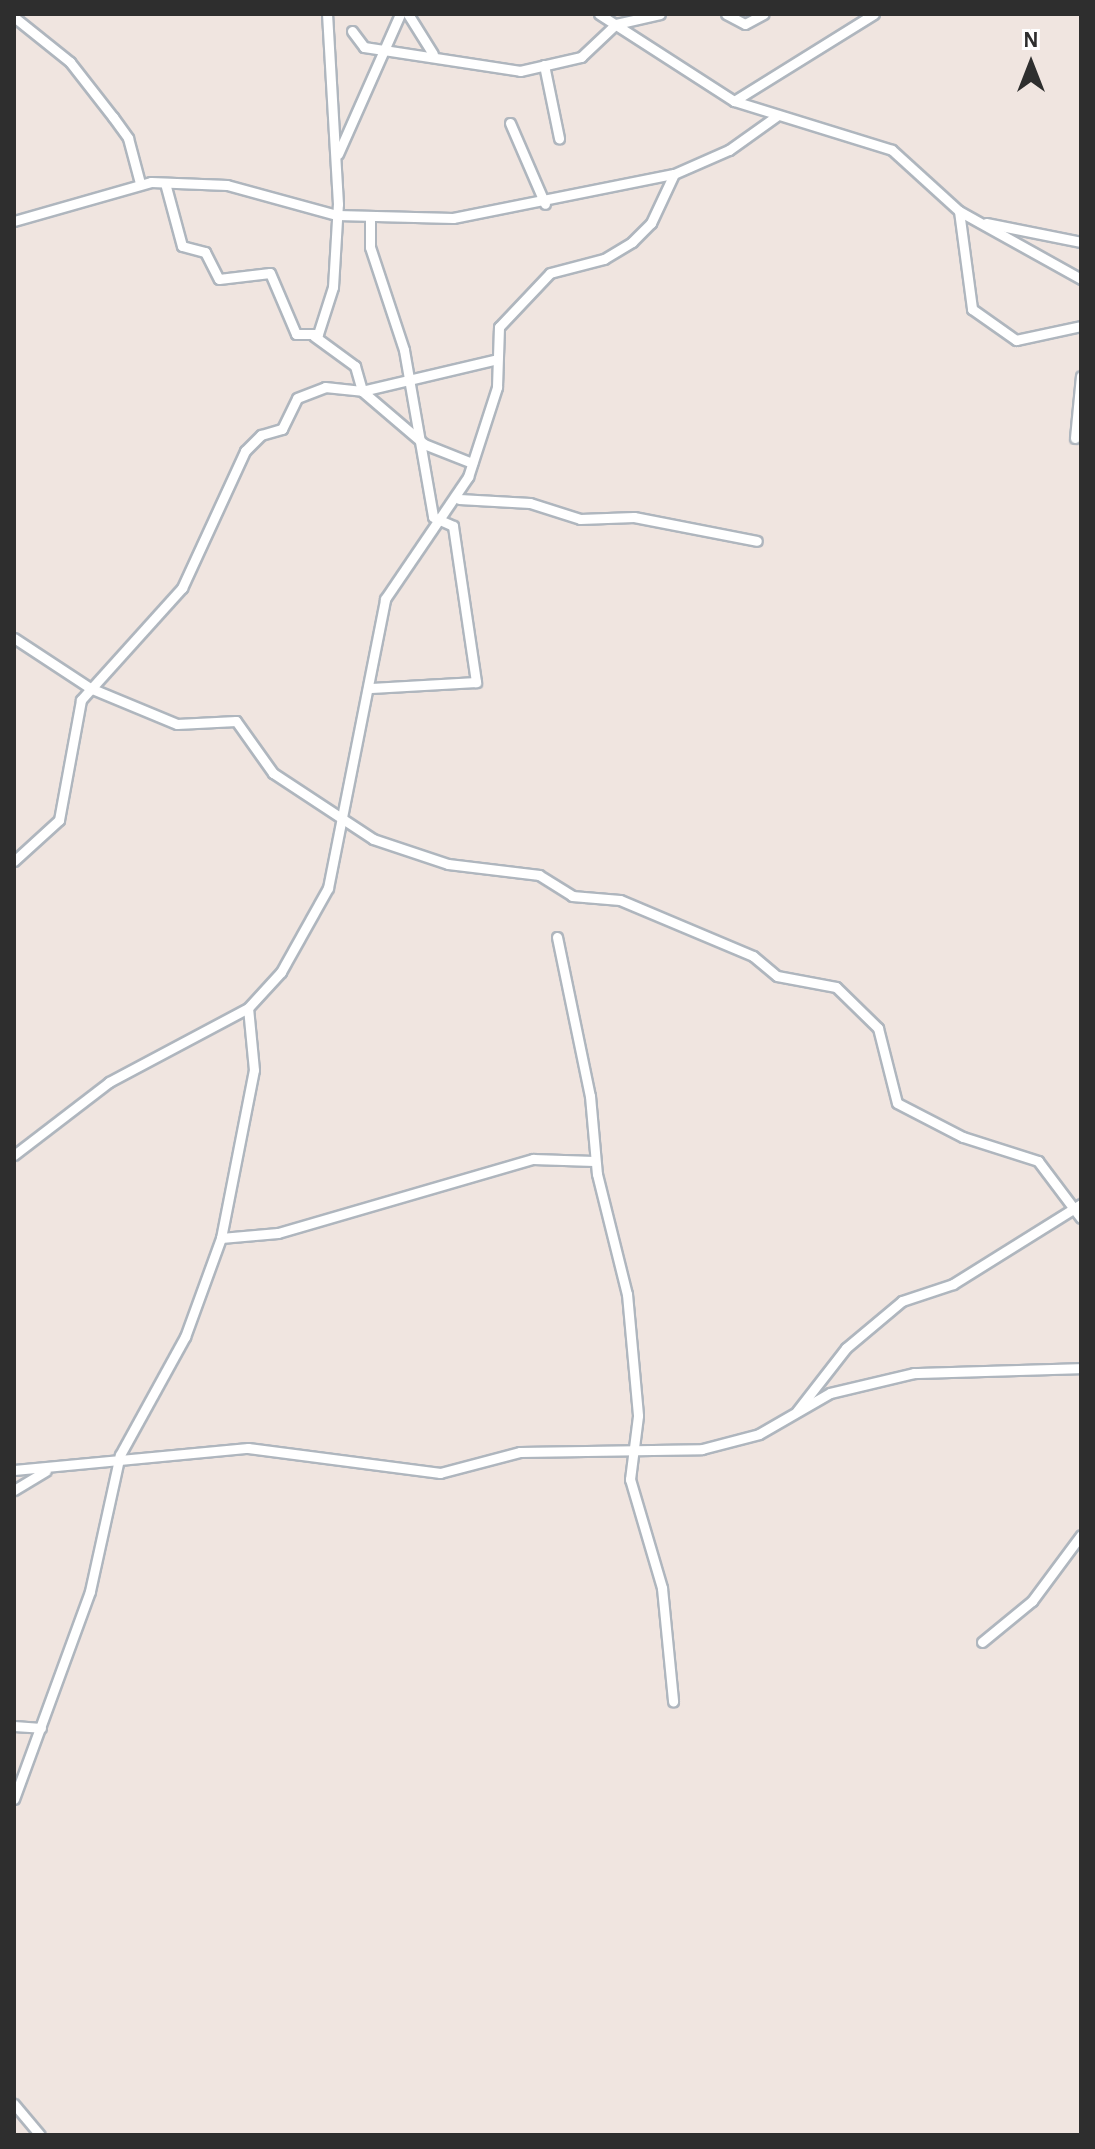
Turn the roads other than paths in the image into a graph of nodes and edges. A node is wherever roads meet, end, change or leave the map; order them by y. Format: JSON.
{"nodes":[{"id":1,"x":327,"y":14,"type":"edge"},
{"id":2,"x":400,"y":14,"type":"edge"},
{"id":3,"x":408,"y":14,"type":"edge"},
{"id":4,"x":660,"y":14,"type":"edge"},
{"id":5,"x":726,"y":14,"type":"edge"},
{"id":6,"x":764,"y":14,"type":"edge"},
{"id":7,"x":874,"y":14,"type":"edge"},
{"id":8,"x":602,"y":15,"type":"edge"},
{"id":9,"x":14,"y":17,"type":"edge"},
{"id":10,"x":616,"y":24,"type":"junction"},
{"id":11,"x":352,"y":31,"type":"dead end"},
{"id":12,"x":383,"y":46,"type":"junction"},
{"id":13,"x":433,"y":54,"type":"junction"},
{"id":14,"x":544,"y":65,"type":"junction"},
{"id":15,"x":734,"y":101,"type":"junction"},
{"id":16,"x":778,"y":115,"type":"junction"},
{"id":17,"x":510,"y":123,"type":"dead end"},
{"id":18,"x":559,"y":138,"type":"dead end"},
{"id":19,"x":338,"y":154,"type":"junction"},
{"id":20,"x":674,"y":174,"type":"junction"},
{"id":21,"x":140,"y":183,"type":"junction"},
{"id":22,"x":165,"y":183,"type":"junction"},
{"id":23,"x":545,"y":204,"type":"junction"},
{"id":24,"x":959,"y":211,"type":"junction"},
{"id":25,"x":337,"y":215,"type":"junction"},
{"id":26,"x":370,"y":216,"type":"junction"},
{"id":27,"x":14,"y":221,"type":"edge"},
{"id":28,"x":979,"y":222,"type":"junction"},
{"id":29,"x":1081,"y":242,"type":"edge"},
{"id":30,"x":1081,"y":279,"type":"edge"},
{"id":31,"x":1081,"y":326,"type":"edge"},
{"id":32,"x":314,"y":336,"type":"junction"},
{"id":33,"x":497,"y":359,"type":"junction"},
{"id":34,"x":1081,"y":376,"type":"edge"},
{"id":35,"x":410,"y":378,"type":"junction"},
{"id":36,"x":362,"y":391,"type":"junction"},
{"id":37,"x":1075,"y":438,"type":"dead end"},
{"id":38,"x":424,"y":444,"type":"junction"},
{"id":39,"x":472,"y":463,"type":"junction"},
{"id":40,"x":459,"y":499,"type":"junction"},
{"id":41,"x":444,"y":518,"type":"junction"},
{"id":42,"x":757,"y":541,"type":"dead end"},
{"id":43,"x":14,"y":638,"type":"edge"},
{"id":44,"x":90,"y":688,"type":"junction"},
{"id":45,"x":371,"y":688,"type":"junction"},
{"id":46,"x":344,"y":820,"type":"junction"},
{"id":47,"x":14,"y":861,"type":"edge"},
{"id":48,"x":557,"y":937,"type":"dead end"},
{"id":49,"x":248,"y":1008,"type":"junction"},
{"id":50,"x":14,"y":1155,"type":"edge"},
{"id":51,"x":594,"y":1161,"type":"junction"},
{"id":52,"x":1077,"y":1207,"type":"edge"},
{"id":53,"x":1081,"y":1218,"type":"edge"},
{"id":54,"x":221,"y":1238,"type":"junction"},
{"id":55,"x":1081,"y":1368,"type":"edge"},
{"id":56,"x":793,"y":1417,"type":"junction"},
{"id":57,"x":632,"y":1453,"type":"junction"},
{"id":58,"x":120,"y":1455,"type":"junction"},
{"id":59,"x":14,"y":1470,"type":"edge"},
{"id":60,"x":48,"y":1470,"type":"junction"},
{"id":61,"x":14,"y":1490,"type":"edge"},
{"id":62,"x":1081,"y":1535,"type":"edge"},
{"id":63,"x":982,"y":1642,"type":"dead end"},
{"id":64,"x":673,"y":1701,"type":"dead end"},
{"id":65,"x":14,"y":1726,"type":"edge"},
{"id":66,"x":41,"y":1728,"type":"junction"},
{"id":67,"x":14,"y":1799,"type":"edge"},
{"id":68,"x":14,"y":2104,"type":"edge"},
{"id":69,"x":14,"y":2117,"type":"edge"},
{"id":70,"x":29,"y":2120,"type":"junction"},
{"id":71,"x":40,"y":2135,"type":"edge"}],
"edges":[{"from":1,"to":19,"type":"street"},
{"from":2,"to":12,"type":"street"},
{"from":3,"to":13,"type":"street"},
{"from":4,"to":10,"type":"street"},
{"from":5,"to":6,"type":"street"},
{"from":7,"to":15,"type":"street"},
{"from":8,"to":10,"type":"street"},
{"from":9,"to":21,"type":"street"},
{"from":10,"to":14,"type":"street"},
{"from":10,"to":15,"type":"street"},
{"from":11,"to":12,"type":"street"},
{"from":12,"to":13,"type":"street"},
{"from":12,"to":19,"type":"street"},
{"from":13,"to":14,"type":"street"},
{"from":14,"to":18,"type":"street"},
{"from":15,"to":16,"type":"street"},
{"from":16,"to":20,"type":"street"},
{"from":16,"to":24,"type":"street"},
{"from":17,"to":23,"type":"street"},
{"from":19,"to":25,"type":"street"},
{"from":20,"to":23,"type":"street"},
{"from":20,"to":33,"type":"street"},
{"from":21,"to":22,"type":"street"},
{"from":21,"to":27,"type":"street"},
{"from":22,"to":25,"type":"street"},
{"from":22,"to":32,"type":"street"},
{"from":23,"to":26,"type":"street"},
{"from":24,"to":28,"type":"street"},
{"from":24,"to":31,"type":"street"},
{"from":25,"to":26,"type":"street"},
{"from":25,"to":32,"type":"street"},
{"from":26,"to":35,"type":"street"},
{"from":28,"to":29,"type":"street"},
{"from":28,"to":30,"type":"street"},
{"from":32,"to":36,"type":"street"},
{"from":33,"to":35,"type":"street"},
{"from":33,"to":39,"type":"street"},
{"from":34,"to":37,"type":"street"},
{"from":35,"to":36,"type":"street"},
{"from":35,"to":38,"type":"street"},
{"from":36,"to":38,"type":"street"},
{"from":36,"to":44,"type":"street"},
{"from":38,"to":39,"type":"street"},
{"from":38,"to":41,"type":"street"},
{"from":39,"to":40,"type":"street"},
{"from":40,"to":41,"type":"street"},
{"from":40,"to":42,"type":"street"},
{"from":41,"to":45,"type":"street"},
{"from":41,"to":45,"type":"street"},
{"from":43,"to":44,"type":"street"},
{"from":44,"to":46,"type":"street"},
{"from":44,"to":47,"type":"street"},
{"from":45,"to":46,"type":"street"},
{"from":46,"to":49,"type":"street"},
{"from":46,"to":52,"type":"street"},
{"from":48,"to":51,"type":"street"},
{"from":49,"to":50,"type":"street"},
{"from":49,"to":54,"type":"street"},
{"from":51,"to":54,"type":"street"},
{"from":51,"to":57,"type":"street"},
{"from":52,"to":53,"type":"street"},
{"from":52,"to":56,"type":"street"},
{"from":54,"to":58,"type":"street"},
{"from":55,"to":56,"type":"street"},
{"from":56,"to":57,"type":"street"},
{"from":57,"to":58,"type":"street"},
{"from":57,"to":64,"type":"street"},
{"from":58,"to":60,"type":"street"},
{"from":58,"to":66,"type":"street"},
{"from":59,"to":60,"type":"street"},
{"from":60,"to":61,"type":"street"},
{"from":62,"to":63,"type":"street"},
{"from":65,"to":66,"type":"street"},
{"from":66,"to":67,"type":"street"},
{"from":68,"to":70,"type":"street"},
{"from":69,"to":70,"type":"street"},
{"from":70,"to":71,"type":"street"}]}
